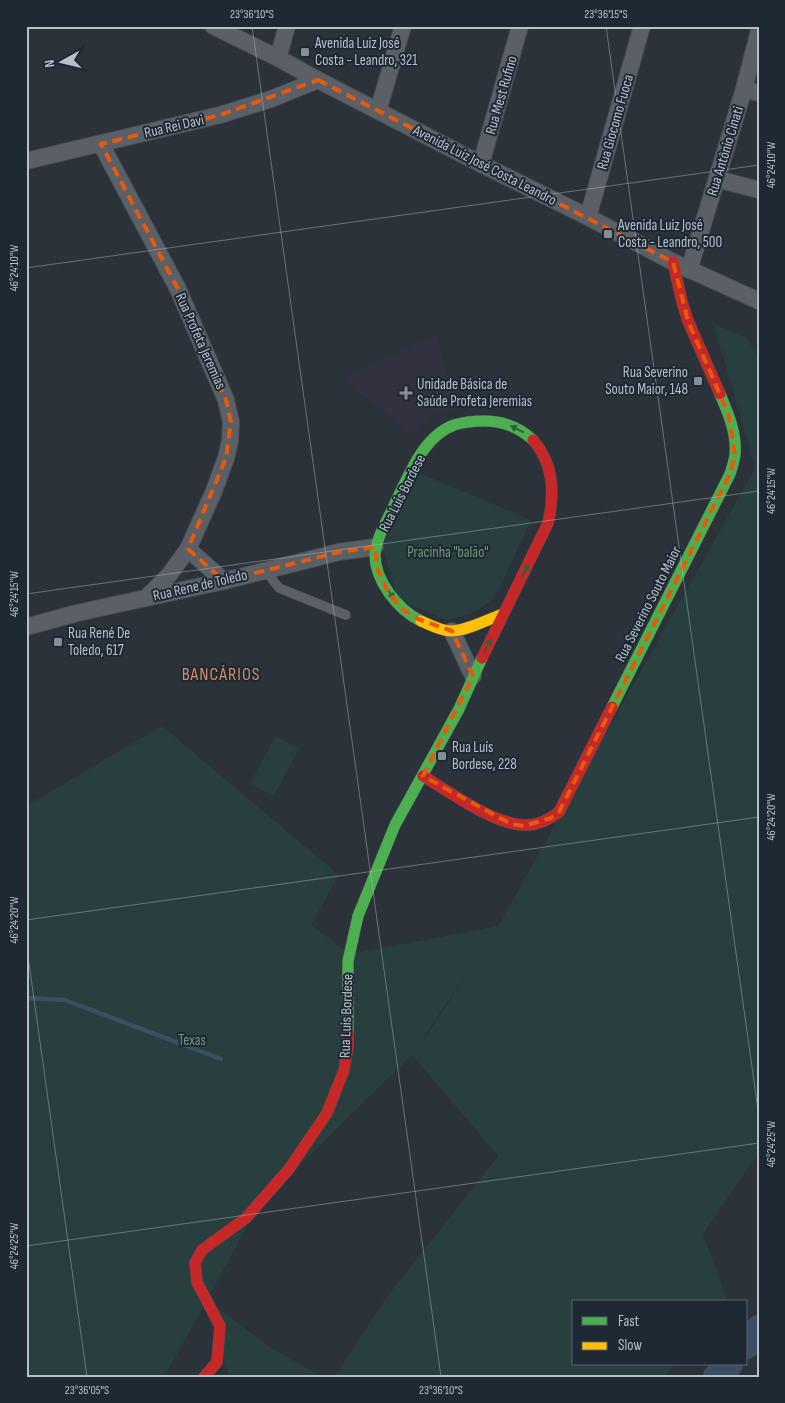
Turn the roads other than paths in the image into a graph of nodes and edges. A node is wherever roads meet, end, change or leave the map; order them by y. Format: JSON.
{"nodes":[{"id":1,"x":213,"y":26,"type":"edge"},
{"id":2,"x":287,"y":26,"type":"edge"},
{"id":3,"x":403,"y":26,"type":"edge"},
{"id":4,"x":520,"y":26,"type":"edge"},
{"id":5,"x":642,"y":26,"type":"edge"},
{"id":6,"x":759,"y":31,"type":"edge"},
{"id":7,"x":278,"y":58,"type":"junction"},
{"id":8,"x":318,"y":80,"type":"junction"},
{"id":9,"x":751,"y":91,"type":"edge"},
{"id":10,"x":378,"y":111,"type":"junction"},
{"id":11,"x":101,"y":144,"type":"junction"},
{"id":12,"x":26,"y":161,"type":"edge"},
{"id":13,"x":481,"y":164,"type":"junction"},
{"id":14,"x":717,"y":179,"type":"junction"},
{"id":15,"x":759,"y":190,"type":"edge"},
{"id":16,"x":588,"y":217,"type":"junction"},
{"id":17,"x":673,"y":262,"type":"junction"},
{"id":18,"x":689,"y":270,"type":"junction"},
{"id":19,"x":759,"y":302,"type":"edge"},
{"id":20,"x":375,"y":547,"type":"junction"},
{"id":21,"x":188,"y":549,"type":"junction"},
{"id":22,"x":265,"y":570,"type":"junction"},
{"id":23,"x":224,"y":581,"type":"junction"},
{"id":24,"x":147,"y":597,"type":"junction"},
{"id":25,"x":503,"y":614,"type":"junction"},
{"id":26,"x":346,"y":615,"type":"dead end"},
{"id":27,"x":26,"y":627,"type":"edge"},
{"id":28,"x":452,"y":631,"type":"junction"},
{"id":29,"x":473,"y":676,"type":"junction"},
{"id":30,"x":423,"y":776,"type":"junction"},
{"id":31,"x":204,"y":1377,"type":"edge"}],
"edges":[{"from":1,"to":7,"type":"street","name":"Avenida Luiz José Costa Leandro"},
{"from":2,"to":7,"type":"street"},
{"from":3,"to":10,"type":"street"},
{"from":4,"to":13,"type":"street","name":"Rua Mest Rufino"},
{"from":5,"to":16,"type":"street","name":"Rua Giocomo Fuoca"},
{"from":6,"to":9,"type":"street","name":"Rua Antônio Cinati"},
{"from":7,"to":8,"type":"street","name":"Avenida Luiz José Costa Leandro"},
{"from":8,"to":10,"type":"street","name":"Avenida Luiz José Costa Leandro"},
{"from":8,"to":11,"type":"street","name":"Rua Rei Davi"},
{"from":9,"to":14,"type":"street","name":"Rua Antônio Cinati"},
{"from":10,"to":13,"type":"street","name":"Avenida Luiz José Costa Leandro"},
{"from":11,"to":12,"type":"street","name":"Rua Rei Davi"},
{"from":11,"to":21,"type":"street","name":"Rua Profeta Jeremias"},
{"from":13,"to":16,"type":"street","name":"Avenida Luiz José Costa Leandro"},
{"from":14,"to":15,"type":"street"},
{"from":14,"to":18,"type":"street","name":"Rua Antônio Cinati"},
{"from":16,"to":17,"type":"street","name":"Avenida Luiz José Costa Leandro"},
{"from":17,"to":18,"type":"street","name":"Avenida Luiz José Costa Leandro"},
{"from":17,"to":30,"type":"street","name":"Rua Severino Souto Maior"},
{"from":18,"to":19,"type":"street","name":"Avenida Luiz José Costa Leandro"},
{"from":20,"to":22,"type":"street","name":"Rua Rene de Toledo"},
{"from":25,"to":20,"type":"street","name":"Rua Luis Bordese","one_way":true},
{"from":20,"to":28,"type":"street","name":"Rua Luis Bordese","one_way":true},
{"from":21,"to":23,"type":"street"},
{"from":21,"to":24,"type":"street","name":"Rua Profeta Jeremias"},
{"from":22,"to":23,"type":"street","name":"Rua Rene de Toledo"},
{"from":22,"to":26,"type":"lane"},
{"from":23,"to":24,"type":"street","name":"Rua Rene de Toledo"},
{"from":24,"to":27,"type":"street","name":"Rua Rene de Toledo"},
{"from":25,"to":28,"type":"street"},
{"from":29,"to":25,"type":"street","name":"Rua Luis Bordese","one_way":true},
{"from":28,"to":29,"type":"street"},
{"from":29,"to":30,"type":"street","name":"Rua Luis Bordese"},
{"from":30,"to":31,"type":"street","name":"Rua Luis Bordese"}]}
